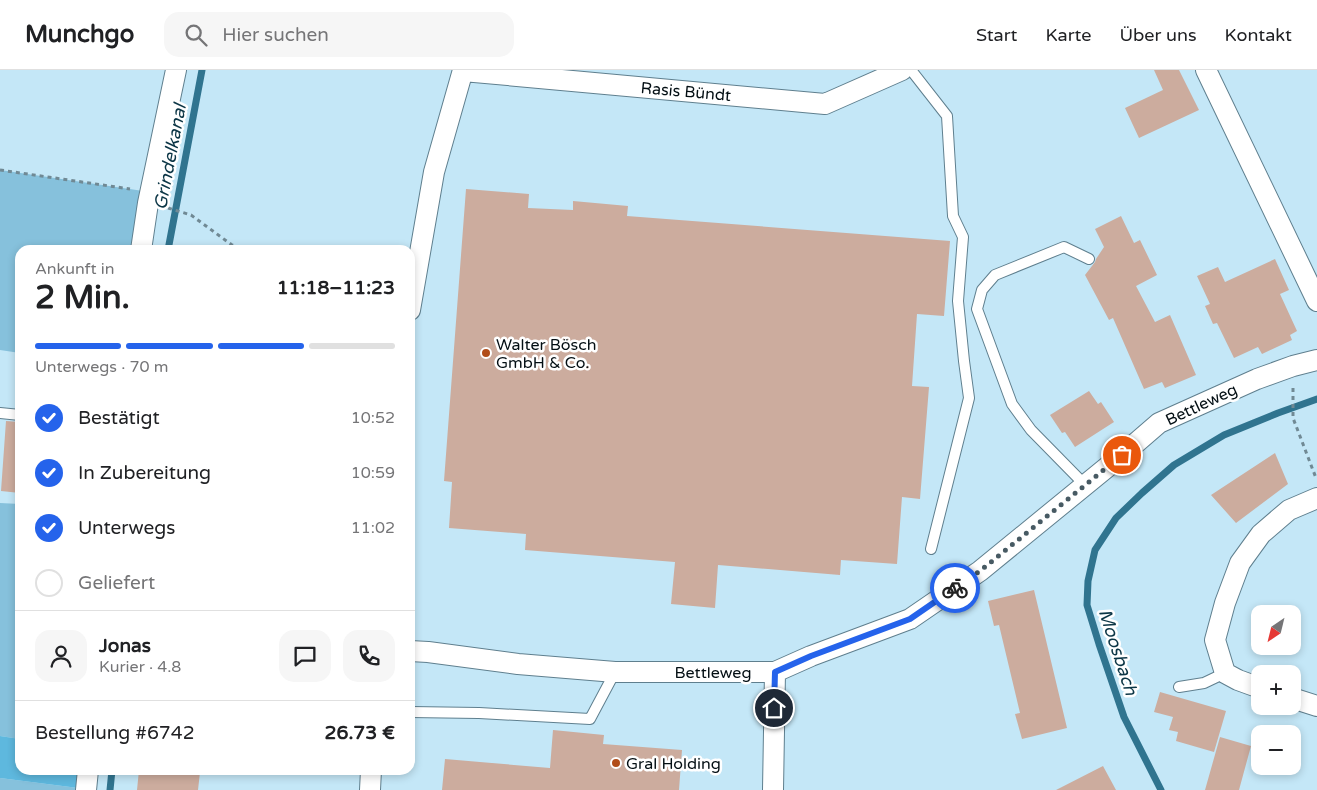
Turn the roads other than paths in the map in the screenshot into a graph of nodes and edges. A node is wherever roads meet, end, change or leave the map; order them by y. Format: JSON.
{"nodes":[{"id":1,"x":176,"y":70,"type":"edge"},
{"id":2,"x":902,"y":70,"type":"edge"},
{"id":3,"x":911,"y":70,"type":"edge"},
{"id":4,"x":1206,"y":70,"type":"edge"},
{"id":5,"x":463,"y":71,"type":"edge"},
{"id":6,"x":142,"y":245,"type":"edge"},
{"id":7,"x":1089,"y":259,"type":"dead end"},
{"id":8,"x":415,"y":281,"type":"edge"},
{"id":9,"x":1317,"y":301,"type":"edge"},
{"id":10,"x":1317,"y":360,"type":"edge"},
{"id":11,"x":0,"y":413,"type":"edge"},
{"id":12,"x":15,"y":414,"type":"edge"},
{"id":13,"x":1085,"y":485,"type":"junction"},
{"id":14,"x":1317,"y":498,"type":"edge"},
{"id":15,"x":931,"y":549,"type":"dead end"},
{"id":16,"x":415,"y":651,"type":"edge"},
{"id":17,"x":615,"y":672,"type":"junction"},
{"id":18,"x":775,"y":672,"type":"junction"},
{"id":19,"x":1225,"y":673,"type":"junction"},
{"id":20,"x":1251,"y":685,"type":"edge"},
{"id":21,"x":1179,"y":687,"type":"dead end"},
{"id":22,"x":1301,"y":701,"type":"edge"},
{"id":23,"x":1317,"y":706,"type":"edge"},
{"id":24,"x":415,"y":712,"type":"edge"},
{"id":25,"x":88,"y":775,"type":"edge"},
{"id":26,"x":371,"y":775,"type":"edge"},
{"id":27,"x":86,"y":790,"type":"edge"},
{"id":28,"x":370,"y":790,"type":"edge"},
{"id":29,"x":773,"y":790,"type":"edge"}],
"edges":[{"from":1,"to":6,"type":"street"},
{"from":2,"to":5,"type":"street","name":"Rasis Bündt"},
{"from":3,"to":15,"type":"lane"},
{"from":4,"to":9,"type":"street"},
{"from":5,"to":8,"type":"street","name":"Rasis Bündt"},
{"from":7,"to":13,"type":"lane"},
{"from":10,"to":13,"type":"street","name":"Bettleweg"},
{"from":11,"to":12,"type":"lane"},
{"from":13,"to":18,"type":"street","name":"Bettleweg"},
{"from":14,"to":19,"type":"street"},
{"from":16,"to":17,"type":"street","name":"Bettleweg"},
{"from":17,"to":18,"type":"street","name":"Bettleweg"},
{"from":17,"to":24,"type":"lane"},
{"from":18,"to":29,"type":"street"},
{"from":19,"to":20,"type":"street"},
{"from":19,"to":21,"type":"lane"},
{"from":22,"to":23,"type":"street"},
{"from":25,"to":27,"type":"street"},
{"from":26,"to":28,"type":"street"}]}
